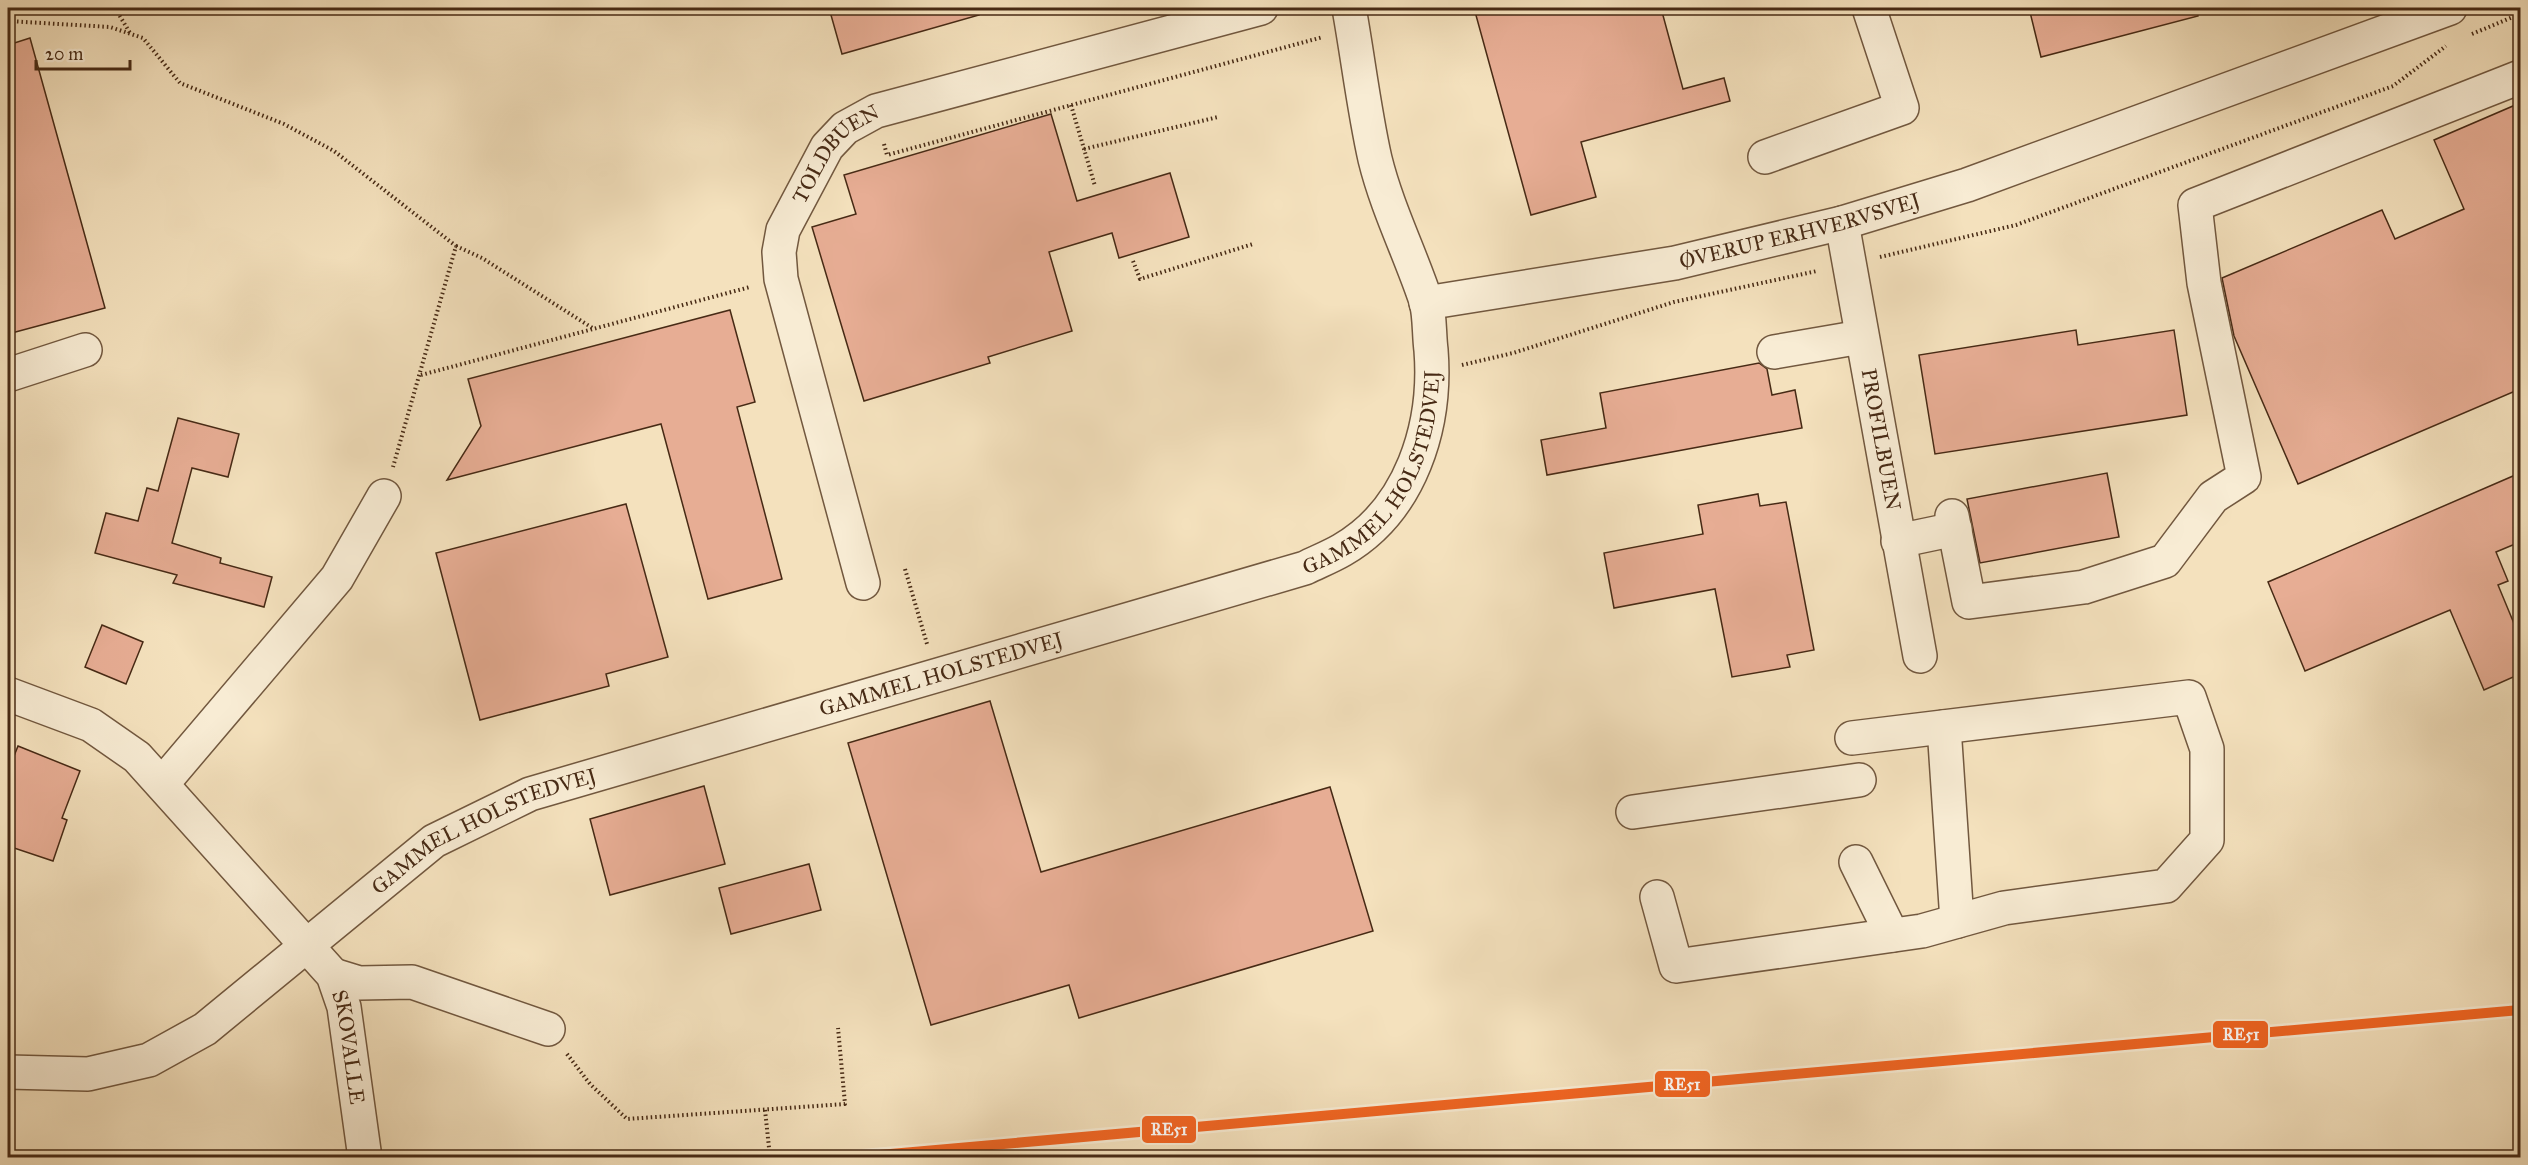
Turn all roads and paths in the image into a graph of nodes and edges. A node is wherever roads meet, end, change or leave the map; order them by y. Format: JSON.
{"nodes":[{"id":1,"x":115,"y":8,"type":"edge"},
{"id":2,"x":1261,"y":8,"type":"edge"},
{"id":3,"x":1869,"y":8,"type":"edge"},
{"id":4,"x":2450,"y":8,"type":"edge"},
{"id":5,"x":1215,"y":14,"type":"edge"},
{"id":6,"x":1351,"y":18,"type":"edge"},
{"id":7,"x":8,"y":21,"type":"edge"},
{"id":8,"x":130,"y":34,"type":"junction"},
{"id":9,"x":2520,"y":77,"type":"edge"},
{"id":10,"x":1071,"y":105,"type":"junction"},
{"id":11,"x":876,"y":111,"type":"junction"},
{"id":12,"x":1218,"y":117,"type":"dead end"},
{"id":13,"x":1084,"y":149,"type":"junction"},
{"id":14,"x":1764,"y":157,"type":"dead end"},
{"id":15,"x":1095,"y":186,"type":"dead end"},
{"id":16,"x":1842,"y":223,"type":"junction"},
{"id":17,"x":1253,"y":244,"type":"dead end"},
{"id":18,"x":456,"y":246,"type":"junction"},
{"id":19,"x":1133,"y":261,"type":"dead end"},
{"id":20,"x":781,"y":279,"type":"junction"},
{"id":21,"x":1426,"y":303,"type":"junction"},
{"id":22,"x":595,"y":330,"type":"junction"},
{"id":23,"x":1861,"y":337,"type":"junction"},
{"id":24,"x":85,"y":350,"type":"dead end"},
{"id":25,"x":1774,"y":352,"type":"dead end"},
{"id":26,"x":8,"y":375,"type":"edge"},
{"id":27,"x":420,"y":375,"type":"junction"},
{"id":28,"x":384,"y":496,"type":"joint"},
{"id":29,"x":1898,"y":541,"type":"junction"},
{"id":30,"x":905,"y":569,"type":"dead end"},
{"id":31,"x":863,"y":583,"type":"dead end"},
{"id":32,"x":1920,"y":657,"type":"dead end"},
{"id":33,"x":937,"y":676,"type":"junction"},
{"id":34,"x":8,"y":694,"type":"edge"},
{"id":35,"x":1944,"y":727,"type":"junction"},
{"id":36,"x":1852,"y":738,"type":"dead end"},
{"id":37,"x":1859,"y":780,"type":"dead end"},
{"id":38,"x":162,"y":783,"type":"junction"},
{"id":39,"x":1633,"y":813,"type":"dead end"},
{"id":40,"x":1856,"y":862,"type":"dead end"},
{"id":41,"x":1657,"y":897,"type":"dead end"},
{"id":42,"x":1958,"y":921,"type":"junction"},
{"id":43,"x":1892,"y":935,"type":"junction"},
{"id":44,"x":308,"y":945,"type":"junction"},
{"id":45,"x":333,"y":975,"type":"junction"},
{"id":46,"x":838,"y":1028,"type":"dead end"},
{"id":47,"x":548,"y":1029,"type":"joint"},
{"id":48,"x":8,"y":1072,"type":"edge"},
{"id":49,"x":765,"y":1110,"type":"junction"},
{"id":50,"x":770,"y":1157,"type":"edge"},
{"id":51,"x":365,"y":1158,"type":"edge"}],
"edges":[{"from":1,"to":8,"type":"path"},
{"from":2,"to":5,"type":"street","name":"TOLDBUEN"},
{"from":3,"to":14,"type":"street"},
{"from":4,"to":16,"type":"street","name":"ØVERUP ERHVERVSVEJ"},
{"from":5,"to":11,"type":"street","name":"TOLDBUEN"},
{"from":6,"to":10,"type":"path"},
{"from":6,"to":21,"type":"street"},
{"from":7,"to":8,"type":"path"},
{"from":8,"to":18,"type":"path"},
{"from":9,"to":29,"type":"street"},
{"from":10,"to":11,"type":"path"},
{"from":10,"to":13,"type":"path"},
{"from":11,"to":20,"type":"street","name":"TOLDBUEN"},
{"from":12,"to":13,"type":"path"},
{"from":13,"to":15,"type":"path"},
{"from":16,"to":21,"type":"street","name":"ØVERUP ERHVERVSVEJ"},
{"from":16,"to":23,"type":"street","name":"PROFILBUEN"},
{"from":17,"to":19,"type":"path"},
{"from":18,"to":22,"type":"path"},
{"from":18,"to":27,"type":"path"},
{"from":20,"to":22,"type":"path"},
{"from":20,"to":31,"type":"street","name":"TOLDBUEN"},
{"from":21,"to":33,"type":"street","name":"GAMMEL HOLSTEDVEJ"},
{"from":22,"to":27,"type":"path"},
{"from":23,"to":25,"type":"street"},
{"from":23,"to":29,"type":"street","name":"PROFILBUEN"},
{"from":24,"to":26,"type":"street"},
{"from":27,"to":28,"type":"path"},
{"from":28,"to":38,"type":"street"},
{"from":29,"to":32,"type":"street","name":"PROFILBUEN"},
{"from":30,"to":33,"type":"path"},
{"from":33,"to":44,"type":"street","name":"GAMMEL HOLSTEDVEJ"},
{"from":34,"to":38,"type":"street"},
{"from":35,"to":36,"type":"street"},
{"from":35,"to":42,"type":"street"},
{"from":35,"to":42,"type":"street"},
{"from":37,"to":39,"type":"street"},
{"from":38,"to":44,"type":"street"},
{"from":40,"to":43,"type":"street"},
{"from":41,"to":43,"type":"street"},
{"from":42,"to":43,"type":"street"},
{"from":44,"to":45,"type":"street","name":"SKOVALLE"},
{"from":44,"to":48,"type":"street","name":"GAMMEL HOLSTEDVEJ"},
{"from":45,"to":47,"type":"street"},
{"from":45,"to":51,"type":"street","name":"SKOVALLE"},
{"from":46,"to":49,"type":"path"},
{"from":47,"to":49,"type":"path"},
{"from":49,"to":50,"type":"path"}]}
